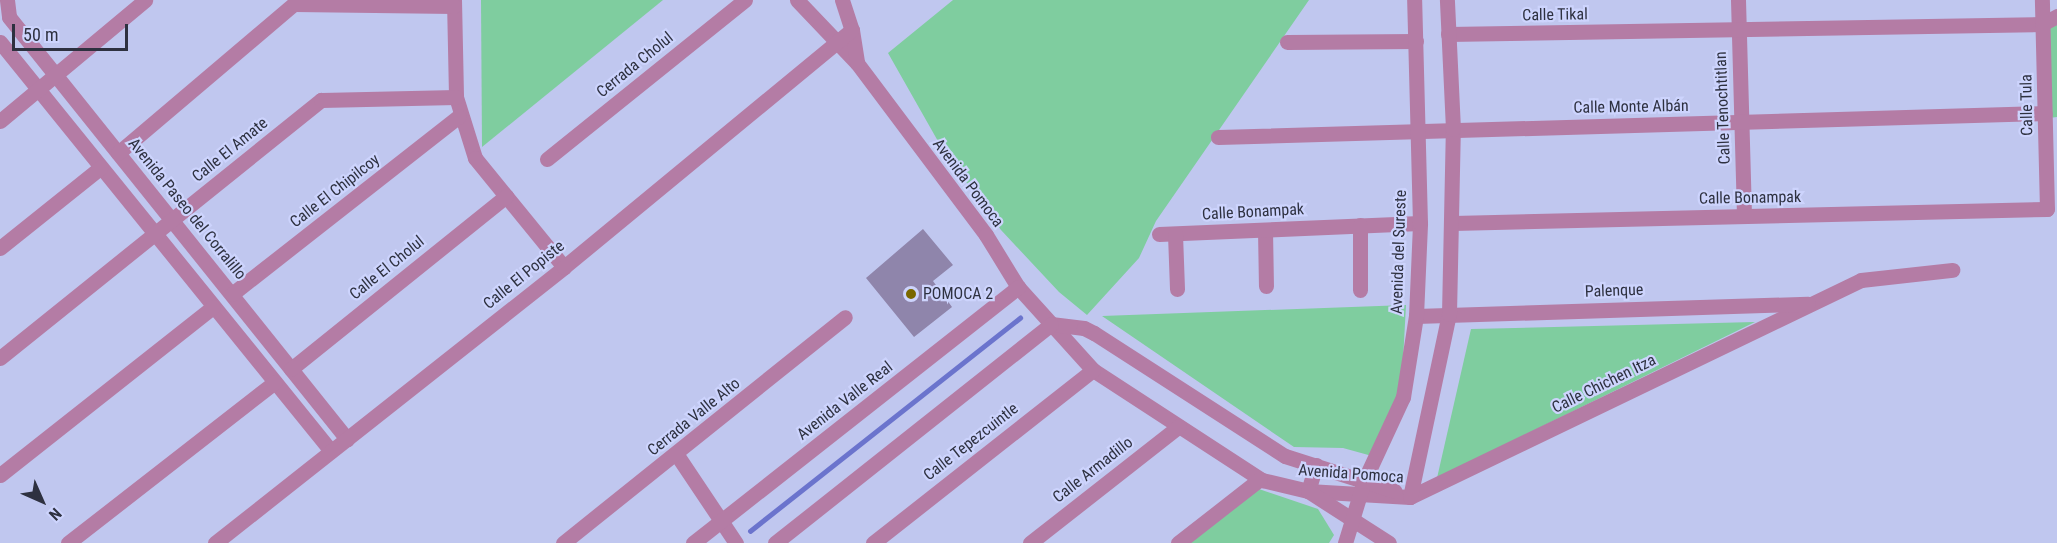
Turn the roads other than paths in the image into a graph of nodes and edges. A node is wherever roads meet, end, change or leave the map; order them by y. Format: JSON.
{"nodes":[{"id":1,"x":7,"y":0,"type":"edge"},
{"id":2,"x":145,"y":0,"type":"edge"},
{"id":3,"x":745,"y":0,"type":"edge"},
{"id":4,"x":797,"y":0,"type":"edge"},
{"id":5,"x":842,"y":0,"type":"edge"},
{"id":6,"x":1414,"y":0,"type":"edge"},
{"id":7,"x":1447,"y":0,"type":"edge"},
{"id":8,"x":1738,"y":0,"type":"edge"},
{"id":9,"x":2042,"y":0,"type":"edge"},
{"id":10,"x":454,"y":3,"type":"edge"},
{"id":11,"x":2057,"y":16,"type":"edge"},
{"id":12,"x":2042,"y":24,"type":"junction"},
{"id":13,"x":852,"y":30,"type":"junction"},
{"id":14,"x":1739,"y":31,"type":"junction"},
{"id":15,"x":1448,"y":34,"type":"junction"},
{"id":16,"x":1416,"y":41,"type":"junction"},
{"id":17,"x":0,"y":42,"type":"edge"},
{"id":18,"x":1287,"y":42,"type":"dead end"},
{"id":19,"x":835,"y":44,"type":"junction"},
{"id":20,"x":857,"y":63,"type":"junction"},
{"id":21,"x":56,"y":76,"type":"junction"},
{"id":22,"x":39,"y":90,"type":"junction"},
{"id":23,"x":456,"y":97,"type":"junction"},
{"id":24,"x":2045,"y":113,"type":"junction"},
{"id":25,"x":459,"y":116,"type":"junction"},
{"id":26,"x":0,"y":122,"type":"edge"},
{"id":27,"x":1741,"y":122,"type":"junction"},
{"id":28,"x":1453,"y":129,"type":"junction"},
{"id":29,"x":1418,"y":132,"type":"junction"},
{"id":30,"x":1218,"y":137,"type":"dead end"},
{"id":31,"x":118,"y":153,"type":"junction"},
{"id":32,"x":547,"y":159,"type":"dead end"},
{"id":33,"x":101,"y":167,"type":"junction"},
{"id":34,"x":2052,"y":168,"type":"edge"},
{"id":35,"x":506,"y":196,"type":"junction"},
{"id":36,"x":2047,"y":209,"type":"joint"},
{"id":37,"x":1744,"y":216,"type":"junction"},
{"id":38,"x":172,"y":220,"type":"junction"},
{"id":39,"x":1420,"y":223,"type":"junction"},
{"id":40,"x":1453,"y":223,"type":"junction"},
{"id":41,"x":1360,"y":225,"type":"junction"},
{"id":42,"x":1265,"y":230,"type":"junction"},
{"id":43,"x":155,"y":234,"type":"junction"},
{"id":44,"x":0,"y":248,"type":"edge"},
{"id":45,"x":564,"y":267,"type":"junction"},
{"id":46,"x":1952,"y":270,"type":"dead end"},
{"id":47,"x":1266,"y":286,"type":"dead end"},
{"id":48,"x":1018,"y":287,"type":"junction"},
{"id":49,"x":1177,"y":289,"type":"dead end"},
{"id":50,"x":1360,"y":290,"type":"dead end"},
{"id":51,"x":232,"y":294,"type":"junction"},
{"id":52,"x":1814,"y":303,"type":"junction"},
{"id":53,"x":213,"y":307,"type":"junction"},
{"id":54,"x":1449,"y":314,"type":"junction"},
{"id":55,"x":1416,"y":316,"type":"junction"},
{"id":56,"x":845,"y":317,"type":"dead end"},
{"id":57,"x":1051,"y":324,"type":"junction"},
{"id":58,"x":0,"y":358,"type":"edge"},
{"id":59,"x":291,"y":369,"type":"junction"},
{"id":60,"x":1093,"y":370,"type":"junction"},
{"id":61,"x":275,"y":382,"type":"junction"},
{"id":62,"x":1179,"y":426,"type":"junction"},
{"id":63,"x":347,"y":439,"type":"junction"},
{"id":64,"x":331,"y":452,"type":"junction"},
{"id":65,"x":677,"y":455,"type":"junction"},
{"id":66,"x":1316,"y":465,"type":"junction"},
{"id":67,"x":0,"y":475,"type":"edge"},
{"id":68,"x":1260,"y":479,"type":"junction"},
{"id":69,"x":1361,"y":488,"type":"junction"},
{"id":70,"x":1308,"y":491,"type":"junction"},
{"id":71,"x":1410,"y":497,"type":"junction"},
{"id":72,"x":1353,"y":520,"type":"junction"},
{"id":73,"x":719,"y":522,"type":"junction"},
{"id":74,"x":68,"y":543,"type":"edge"},
{"id":75,"x":215,"y":543,"type":"edge"},
{"id":76,"x":563,"y":543,"type":"edge"},
{"id":77,"x":693,"y":543,"type":"edge"},
{"id":78,"x":736,"y":543,"type":"edge"},
{"id":79,"x":775,"y":543,"type":"edge"},
{"id":80,"x":873,"y":543,"type":"edge"},
{"id":81,"x":1030,"y":543,"type":"edge"},
{"id":82,"x":1178,"y":543,"type":"edge"},
{"id":83,"x":1345,"y":543,"type":"edge"},
{"id":84,"x":1389,"y":543,"type":"edge"}],
"edges":[{"from":1,"to":21,"type":"street","name":"Avenida Paseo del Corralillo"},
{"from":2,"to":21,"type":"street"},
{"from":3,"to":32,"type":"street","name":"Cerrada Cholul"},
{"from":4,"to":19,"type":"street","name":"Avenida Pomoca"},
{"from":5,"to":13,"type":"street","name":"Avenida Pomoca"},
{"from":6,"to":16,"type":"street","name":"Avenida del Sureste"},
{"from":7,"to":15,"type":"street"},
{"from":8,"to":14,"type":"street","name":"Calle Tenochtitlan"},
{"from":9,"to":12,"type":"street","name":"Calle Tula"},
{"from":10,"to":23,"type":"street"},
{"from":10,"to":31,"type":"street"},
{"from":11,"to":12,"type":"street","name":"Calle Tikal"},
{"from":12,"to":14,"type":"street","name":"Calle Tikal"},
{"from":12,"to":24,"type":"street","name":"Calle Tula"},
{"from":13,"to":19,"type":"street","name":"Calle El Popiste"},
{"from":13,"to":20,"type":"street","name":"Avenida Pomoca"},
{"from":14,"to":15,"type":"street","name":"Calle Tikal"},
{"from":14,"to":27,"type":"street","name":"Calle Tenochtitlan"},
{"from":15,"to":28,"type":"street"},
{"from":16,"to":18,"type":"street"},
{"from":16,"to":29,"type":"street","name":"Avenida del Sureste"},
{"from":17,"to":22,"type":"street"},
{"from":19,"to":20,"type":"street","name":"Avenida Pomoca"},
{"from":19,"to":45,"type":"street","name":"Calle El Popiste"},
{"from":20,"to":48,"type":"street","name":"Avenida Pomoca"},
{"from":21,"to":22,"type":"street"},
{"from":21,"to":31,"type":"street","name":"Avenida Paseo del Corralillo"},
{"from":22,"to":26,"type":"street"},
{"from":22,"to":33,"type":"street"},
{"from":23,"to":25,"type":"street"},
{"from":23,"to":38,"type":"street","name":"Calle El Amate"},
{"from":24,"to":27,"type":"street","name":"Calle Monte Albán"},
{"from":24,"to":34,"type":"street","name":"Calle Tula"},
{"from":25,"to":35,"type":"street"},
{"from":25,"to":51,"type":"street","name":"Calle El Chipilcoy"},
{"from":27,"to":28,"type":"street","name":"Calle Monte Albán"},
{"from":27,"to":37,"type":"street","name":"Calle Tenochtitlan"},
{"from":28,"to":29,"type":"street","name":"Calle Monte Albán"},
{"from":28,"to":40,"type":"street"},
{"from":29,"to":30,"type":"street","name":"Calle Monte Albán"},
{"from":29,"to":39,"type":"street","name":"Avenida del Sureste"},
{"from":31,"to":38,"type":"street","name":"Avenida Paseo del Corralillo"},
{"from":33,"to":43,"type":"street"},
{"from":33,"to":44,"type":"street"},
{"from":34,"to":36,"type":"street","name":"Calle Tula"},
{"from":35,"to":45,"type":"street"},
{"from":35,"to":59,"type":"street","name":"Calle El Cholul"},
{"from":36,"to":37,"type":"street","name":"Calle Bonampak"},
{"from":37,"to":40,"type":"street","name":"Calle Bonampak"},
{"from":38,"to":43,"type":"street","name":"Calle El Amate"},
{"from":38,"to":51,"type":"street","name":"Avenida Paseo del Corralillo"},
{"from":39,"to":41,"type":"street","name":"Calle Bonampak"},
{"from":39,"to":55,"type":"street","name":"Avenida del Sureste"},
{"from":40,"to":54,"type":"street"},
{"from":41,"to":42,"type":"street","name":"Calle Bonampak"},
{"from":41,"to":50,"type":"street"},
{"from":42,"to":47,"type":"street"},
{"from":42,"to":49,"type":"street","name":"Calle Bonampak"},
{"from":43,"to":53,"type":"street"},
{"from":43,"to":58,"type":"street","name":"Calle El Amate"},
{"from":45,"to":63,"type":"street","name":"Calle El Popiste"},
{"from":46,"to":52,"type":"street","name":"Calle Chichen Itza"},
{"from":48,"to":57,"type":"street","name":"Avenida Pomoca"},
{"from":48,"to":73,"type":"street","name":"Avenida Valle Real"},
{"from":51,"to":59,"type":"street","name":"Avenida Paseo del Corralillo"},
{"from":52,"to":54,"type":"street","name":"Palenque"},
{"from":52,"to":71,"type":"street","name":"Calle Chichen Itza"},
{"from":53,"to":61,"type":"street"},
{"from":53,"to":67,"type":"street"},
{"from":54,"to":55,"type":"street","name":"Palenque"},
{"from":54,"to":71,"type":"street"},
{"from":55,"to":69,"type":"street","name":"Avenida del Sureste"},
{"from":56,"to":65,"type":"street","name":"Cerrada Valle Alto"},
{"from":57,"to":60,"type":"street","name":"Avenida Pomoca"},
{"from":57,"to":66,"type":"street","name":"Avenida Pomoca"},
{"from":57,"to":79,"type":"street"},
{"from":59,"to":63,"type":"street","name":"Avenida Paseo del Corralillo"},
{"from":60,"to":62,"type":"street","name":"Avenida Pomoca"},
{"from":60,"to":80,"type":"street","name":"Calle Tepezcuintle"},
{"from":61,"to":64,"type":"street"},
{"from":61,"to":74,"type":"street"},
{"from":62,"to":68,"type":"street","name":"Avenida Pomoca"},
{"from":62,"to":81,"type":"street","name":"Calle Armadillo"},
{"from":63,"to":64,"type":"street","name":"Calle El Popiste"},
{"from":64,"to":75,"type":"street","name":"Calle El Popiste"},
{"from":65,"to":73,"type":"street"},
{"from":65,"to":76,"type":"street","name":"Cerrada Valle Alto"},
{"from":66,"to":69,"type":"street","name":"Avenida Pomoca"},
{"from":66,"to":70,"type":"street"},
{"from":68,"to":70,"type":"street","name":"Avenida Pomoca"},
{"from":68,"to":82,"type":"street"},
{"from":69,"to":70,"type":"street","name":"Avenida Pomoca"},
{"from":69,"to":71,"type":"street","name":"Avenida Pomoca"},
{"from":69,"to":72,"type":"street","name":"Avenida del Sureste"},
{"from":70,"to":72,"type":"street"},
{"from":72,"to":83,"type":"street","name":"Avenida del Sureste"},
{"from":72,"to":84,"type":"street"},
{"from":73,"to":77,"type":"street","name":"Avenida Valle Real"},
{"from":73,"to":78,"type":"street"}]}
